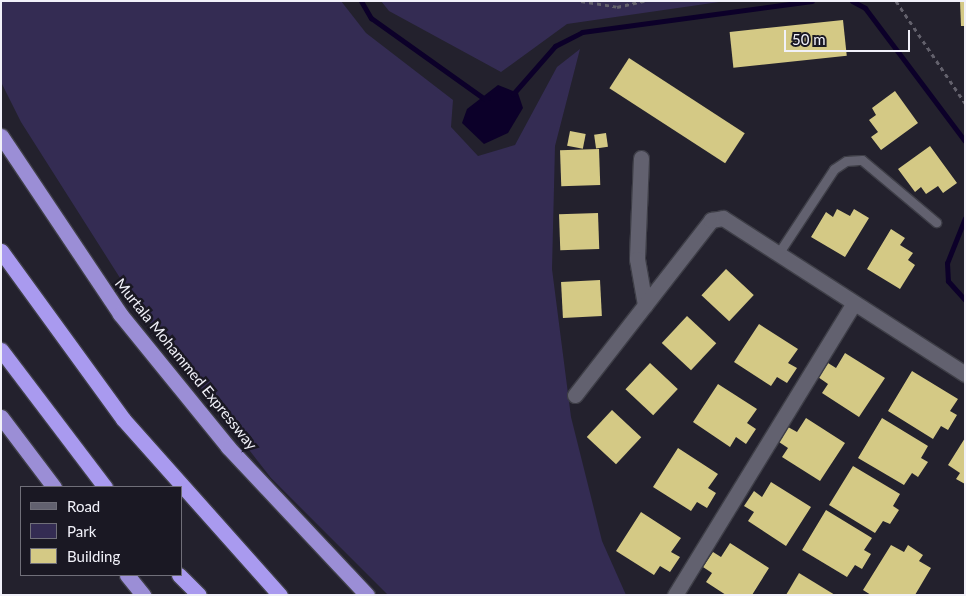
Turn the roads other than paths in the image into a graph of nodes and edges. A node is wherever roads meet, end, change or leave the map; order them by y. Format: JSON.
{"nodes":[{"id":1,"x":1,"y":136,"type":"edge"},
{"id":2,"x":641,"y":158,"type":"dead end"},
{"id":3,"x":936,"y":222,"type":"dead end"},
{"id":4,"x":1,"y":251,"type":"edge"},
{"id":5,"x":778,"y":254,"type":"junction"},
{"id":6,"x":854,"y":303,"type":"junction"},
{"id":7,"x":645,"y":305,"type":"junction"},
{"id":8,"x":1,"y":350,"type":"edge"},
{"id":9,"x":965,"y":374,"type":"edge"},
{"id":10,"x":575,"y":395,"type":"dead end"},
{"id":11,"x":1,"y":417,"type":"edge"},
{"id":12,"x":53,"y":486,"type":"edge"},
{"id":13,"x":104,"y":486,"type":"edge"},
{"id":14,"x":128,"y":576,"type":"edge"},
{"id":15,"x":180,"y":576,"type":"edge"},
{"id":16,"x":144,"y":595,"type":"edge"},
{"id":17,"x":199,"y":595,"type":"edge"},
{"id":18,"x":280,"y":595,"type":"edge"},
{"id":19,"x":366,"y":595,"type":"edge"},
{"id":20,"x":675,"y":595,"type":"edge"}],
"edges":[{"from":1,"to":19,"type":"highway","name":"Murtala Mohammed Expressway"},
{"from":2,"to":7,"type":"street"},
{"from":3,"to":5,"type":"lane"},
{"from":4,"to":18,"type":"highway"},
{"from":5,"to":6,"type":"street"},
{"from":5,"to":7,"type":"street"},
{"from":6,"to":9,"type":"street"},
{"from":6,"to":20,"type":"street"},
{"from":7,"to":10,"type":"street"},
{"from":8,"to":13,"type":"highway"},
{"from":11,"to":12,"type":"highway"},
{"from":14,"to":16,"type":"highway"},
{"from":15,"to":17,"type":"highway"}]}
